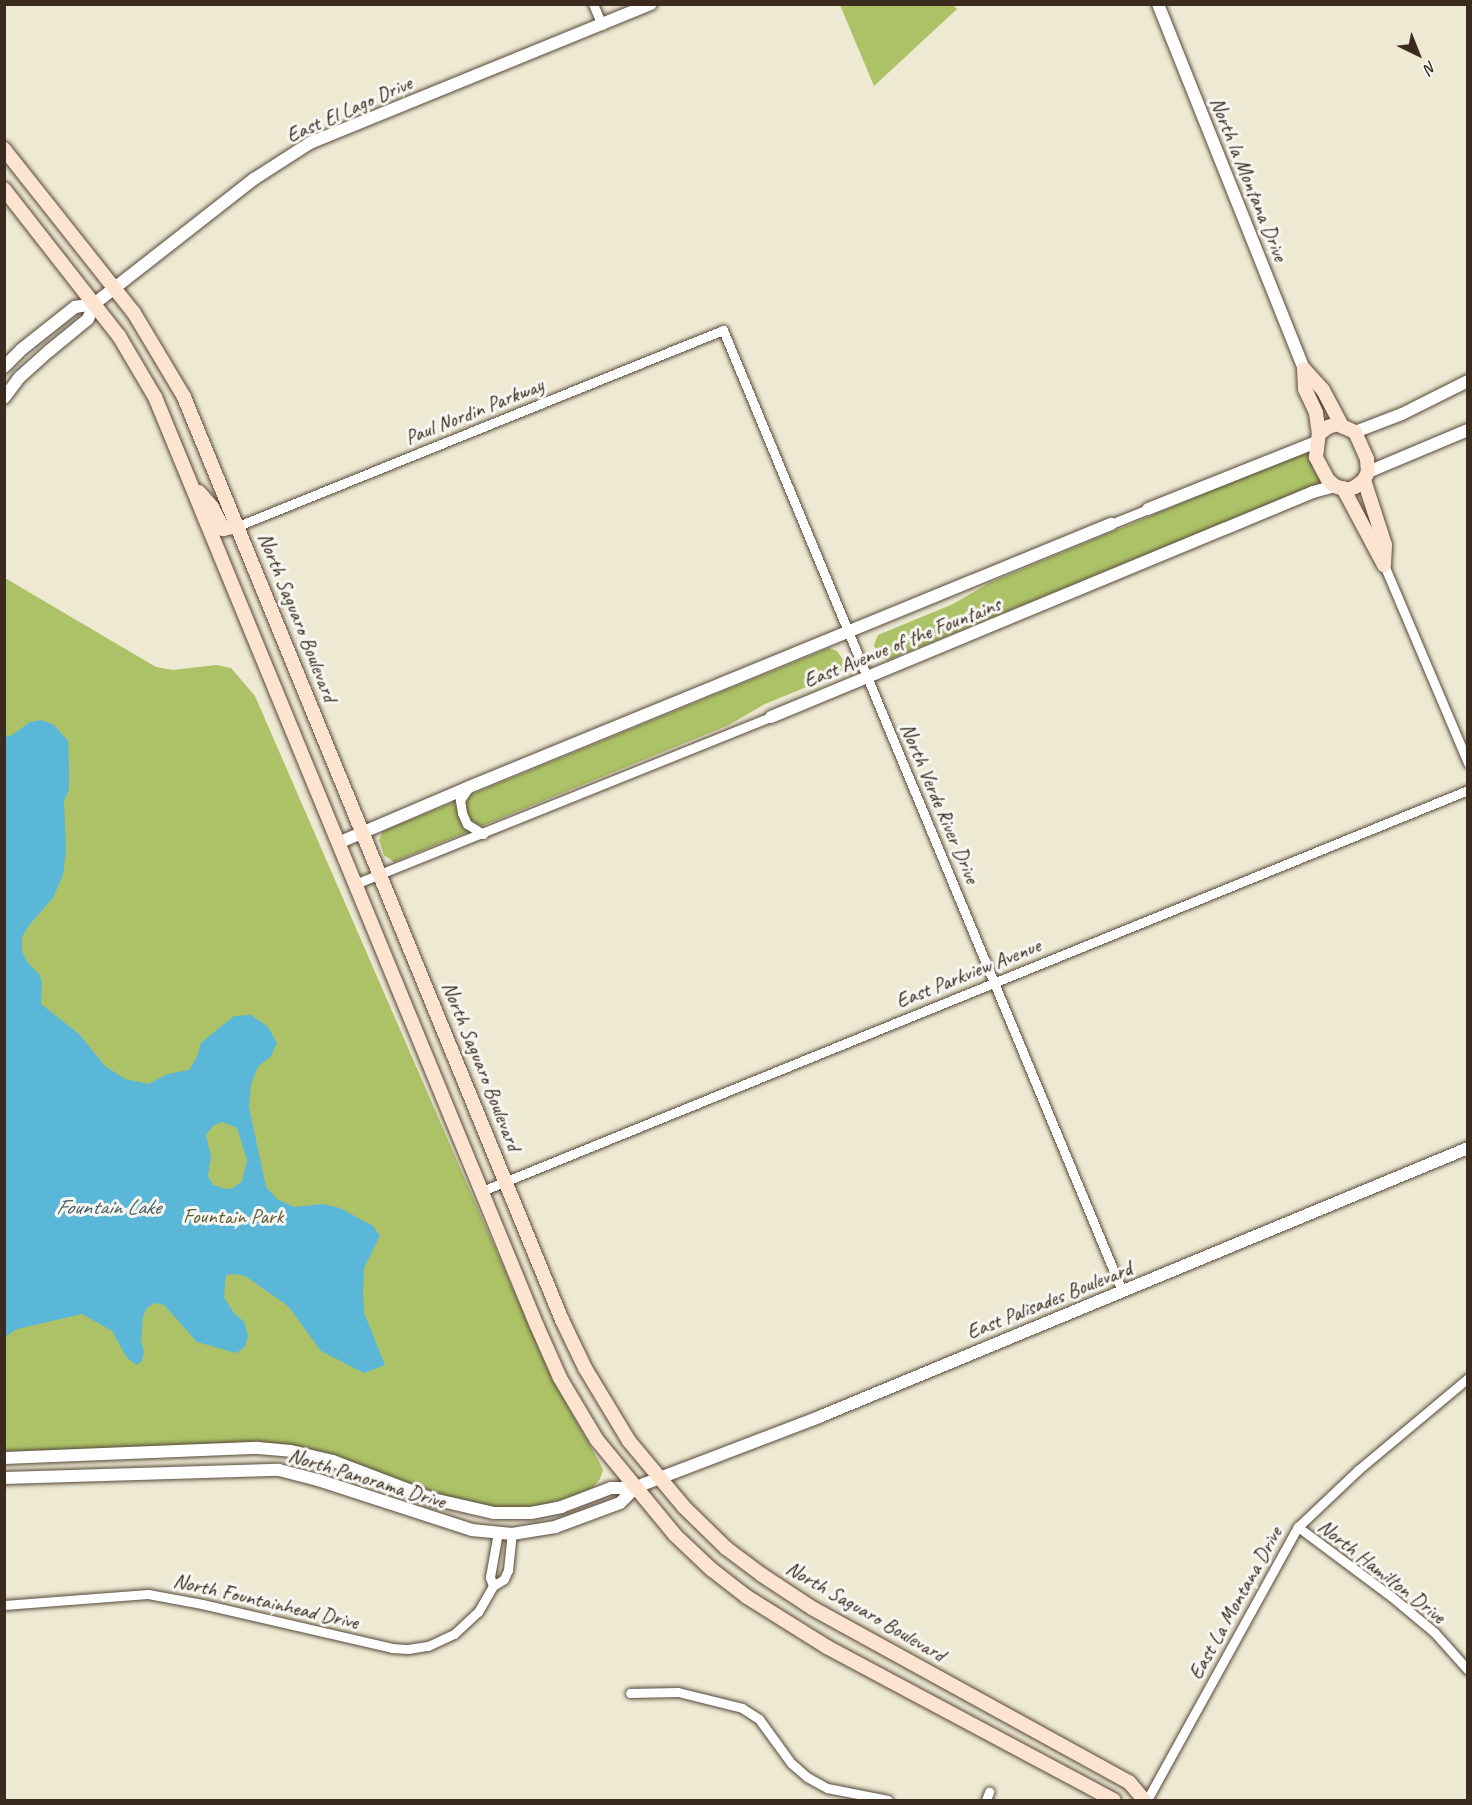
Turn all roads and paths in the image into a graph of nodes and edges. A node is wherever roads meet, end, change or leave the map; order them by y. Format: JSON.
{"nodes":[{"id":1,"x":593,"y":4,"type":"edge"},
{"id":2,"x":651,"y":4,"type":"edge"},
{"id":3,"x":1158,"y":4,"type":"edge"},
{"id":4,"x":602,"y":25,"type":"junction"},
{"id":5,"x":4,"y":149,"type":"edge"},
{"id":6,"x":4,"y":189,"type":"edge"},
{"id":7,"x":114,"y":287,"type":"junction"},
{"id":8,"x":94,"y":303,"type":"junction"},
{"id":9,"x":723,"y":330,"type":"joint"},
{"id":10,"x":4,"y":367,"type":"edge"},
{"id":11,"x":1304,"y":369,"type":"junction"},
{"id":12,"x":1467,"y":381,"type":"edge"},
{"id":13,"x":4,"y":398,"type":"edge"},
{"id":14,"x":1342,"y":426,"type":"junction"},
{"id":15,"x":1467,"y":430,"type":"edge"},
{"id":16,"x":1355,"y":432,"type":"junction"},
{"id":17,"x":1317,"y":438,"type":"junction"},
{"id":18,"x":1366,"y":476,"type":"junction"},
{"id":19,"x":192,"y":483,"type":"junction"},
{"id":20,"x":1339,"y":487,"type":"junction"},
{"id":21,"x":1148,"y":508,"type":"joint"},
{"id":22,"x":1111,"y":524,"type":"joint"},
{"id":23,"x":238,"y":526,"type":"junction"},
{"id":24,"x":1384,"y":565,"type":"junction"},
{"id":25,"x":849,"y":633,"type":"junction"},
{"id":26,"x":867,"y":677,"type":"junction"},
{"id":27,"x":771,"y":717,"type":"joint"},
{"id":28,"x":1467,"y":763,"type":"edge"},
{"id":29,"x":469,"y":787,"type":"junction"},
{"id":30,"x":1467,"y":790,"type":"edge"},
{"id":31,"x":362,"y":833,"type":"junction"},
{"id":32,"x":483,"y":834,"type":"junction"},
{"id":33,"x":338,"y":843,"type":"junction"},
{"id":34,"x":380,"y":874,"type":"junction"},
{"id":35,"x":355,"y":884,"type":"junction"},
{"id":36,"x":995,"y":982,"type":"junction"},
{"id":37,"x":1467,"y":1148,"type":"edge"},
{"id":38,"x":506,"y":1181,"type":"junction"},
{"id":39,"x":482,"y":1191,"type":"junction"},
{"id":40,"x":1122,"y":1291,"type":"junction"},
{"id":41,"x":1467,"y":1378,"type":"edge"},
{"id":42,"x":4,"y":1458,"type":"edge"},
{"id":43,"x":4,"y":1478,"type":"edge"},
{"id":44,"x":658,"y":1479,"type":"junction"},
{"id":45,"x":639,"y":1486,"type":"junction"},
{"id":46,"x":1298,"y":1527,"type":"junction"},
{"id":47,"x":498,"y":1532,"type":"junction"},
{"id":48,"x":512,"y":1534,"type":"junction"},
{"id":49,"x":493,"y":1586,"type":"junction"},
{"id":50,"x":4,"y":1605,"type":"edge"},
{"id":51,"x":1467,"y":1670,"type":"edge"},
{"id":52,"x":630,"y":1693,"type":"dead end"},
{"id":53,"x":888,"y":1800,"type":"edge"},
{"id":54,"x":1114,"y":1800,"type":"edge"},
{"id":55,"x":1145,"y":1800,"type":"edge"}],
"edges":[{"from":1,"to":4,"type":"street"},
{"from":2,"to":4,"type":"street","name":"East El Lago Drive"},
{"from":3,"to":11,"type":"street","name":"North la Montana Drive"},
{"from":4,"to":7,"type":"street","name":"East El Lago Drive"},
{"from":5,"to":7,"type":"main road","name":"North Saguaro Boulevard"},
{"from":6,"to":8,"type":"main road"},
{"from":7,"to":8,"type":"street","name":"East El Lago Drive"},
{"from":7,"to":23,"type":"main road","name":"North Saguaro Boulevard"},
{"from":8,"to":10,"type":"street","name":"East El Lago Drive"},
{"from":8,"to":13,"type":"street","name":"East El Lago Drive"},
{"from":8,"to":19,"type":"main road"},
{"from":9,"to":23,"type":"street","name":"Paul Nordin Parkway"},
{"from":9,"to":25,"type":"street","name":"North Verde River Drive"},
{"from":11,"to":14,"type":"main road"},
{"from":11,"to":17,"type":"main road"},
{"from":12,"to":16,"type":"street"},
{"from":14,"to":16,"type":"main road"},
{"from":14,"to":17,"type":"main road"},
{"from":15,"to":18,"type":"street"},
{"from":16,"to":18,"type":"main road"},
{"from":17,"to":20,"type":"main road"},
{"from":17,"to":21,"type":"street","name":"East Avenue of the Fountains"},
{"from":18,"to":20,"type":"main road"},
{"from":18,"to":24,"type":"main road"},
{"from":19,"to":23,"type":"main road"},
{"from":19,"to":33,"type":"main road"},
{"from":20,"to":24,"type":"main road"},
{"from":20,"to":26,"type":"street","name":"East Avenue of the Fountains"},
{"from":21,"to":22,"type":"street","name":"East Avenue of the Fountains"},
{"from":22,"to":25,"type":"street","name":"East Avenue of the Fountains"},
{"from":23,"to":31,"type":"main road","name":"North Saguaro Boulevard"},
{"from":24,"to":28,"type":"street"},
{"from":25,"to":26,"type":"street","name":"North Verde River Drive"},
{"from":25,"to":29,"type":"street","name":"East Avenue of the Fountains"},
{"from":26,"to":27,"type":"street","name":"East Avenue of the Fountains"},
{"from":26,"to":36,"type":"street","name":"North Verde River Drive"},
{"from":27,"to":32,"type":"street","name":"East Avenue of the Fountains"},
{"from":29,"to":31,"type":"street","name":"East Avenue of the Fountains"},
{"from":29,"to":32,"type":"street"},
{"from":30,"to":36,"type":"street","name":"East Parkview Avenue"},
{"from":31,"to":33,"type":"street","name":"East Avenue of the Fountains"},
{"from":31,"to":34,"type":"main road","name":"North Saguaro Boulevard"},
{"from":32,"to":34,"type":"street","name":"East Avenue of the Fountains"},
{"from":33,"to":35,"type":"main road"},
{"from":34,"to":35,"type":"street","name":"East Avenue of the Fountains"},
{"from":34,"to":38,"type":"main road","name":"North Saguaro Boulevard"},
{"from":35,"to":39,"type":"main road"},
{"from":36,"to":38,"type":"street","name":"East Parkview Avenue"},
{"from":36,"to":40,"type":"street","name":"North Verde River Drive"},
{"from":37,"to":40,"type":"street","name":"East Palisades Boulevard"},
{"from":38,"to":39,"type":"street","name":"East Parkview Avenue"},
{"from":38,"to":44,"type":"main road","name":"North Saguaro Boulevard"},
{"from":39,"to":45,"type":"main road"},
{"from":40,"to":44,"type":"street","name":"East Palisades Boulevard"},
{"from":41,"to":46,"type":"street","name":"East La Montana Drive"},
{"from":42,"to":45,"type":"street","name":"North Panorama Drive"},
{"from":43,"to":47,"type":"street","name":"North Panorama Drive"},
{"from":44,"to":45,"type":"street","name":"East Palisades Boulevard"},
{"from":44,"to":55,"type":"main road","name":"North Saguaro Boulevard"},
{"from":45,"to":48,"type":"street","name":"North Panorama Drive"},
{"from":45,"to":54,"type":"main road"},
{"from":46,"to":51,"type":"street","name":"North Hamilton Drive"},
{"from":46,"to":55,"type":"street","name":"East La Montana Drive"},
{"from":47,"to":48,"type":"street","name":"North Panorama Drive"},
{"from":47,"to":49,"type":"street","name":"North Fountainhead Drive"},
{"from":48,"to":49,"type":"street","name":"North Fountainhead Drive"},
{"from":49,"to":50,"type":"street","name":"North Fountainhead Drive"},
{"from":52,"to":53,"type":"street"}]}
